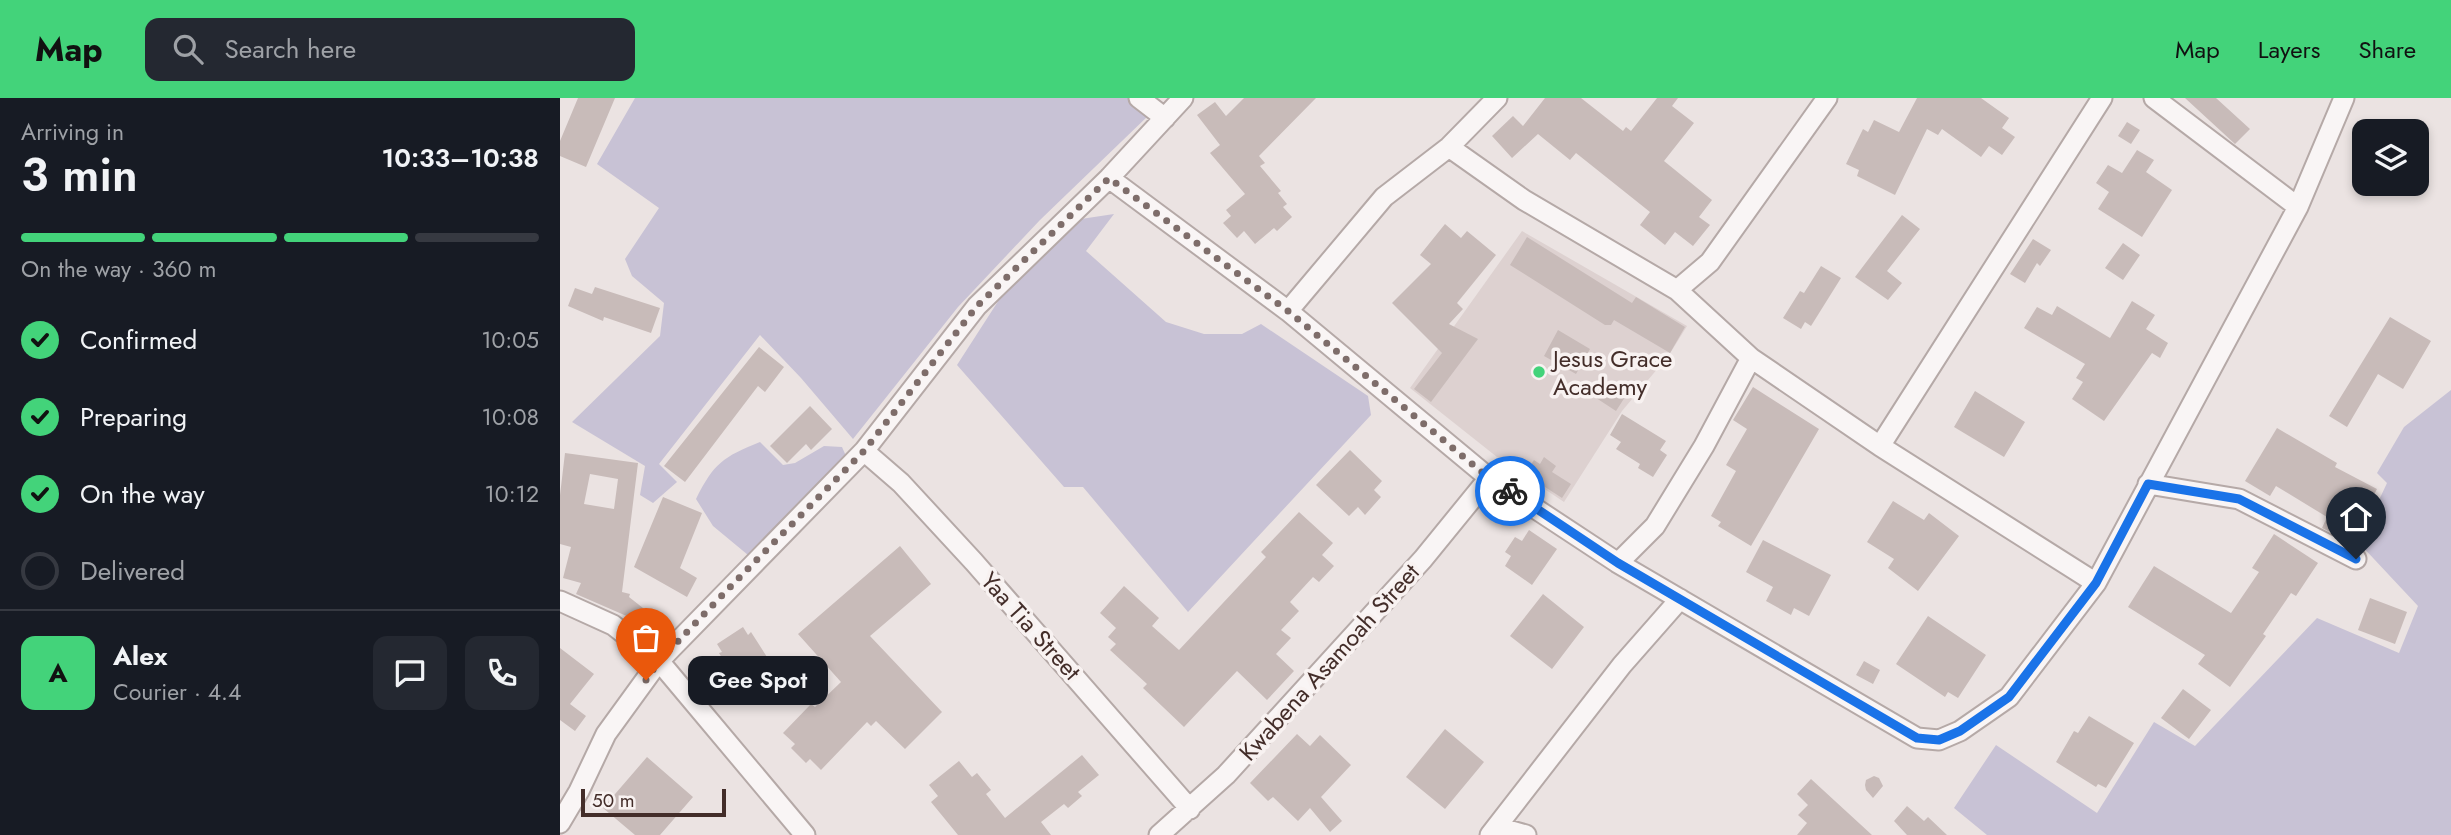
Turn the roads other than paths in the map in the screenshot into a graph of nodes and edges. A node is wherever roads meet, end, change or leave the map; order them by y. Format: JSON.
{"nodes":[{"id":1,"x":1139,"y":98,"type":"edge"},
{"id":2,"x":1183,"y":98,"type":"edge"},
{"id":3,"x":1827,"y":98,"type":"edge"},
{"id":4,"x":2102,"y":98,"type":"edge"},
{"id":5,"x":2154,"y":98,"type":"edge"},
{"id":6,"x":2344,"y":98,"type":"edge"},
{"id":7,"x":1486,"y":102,"type":"edge"},
{"id":8,"x":1165,"y":118,"type":"junction"},
{"id":9,"x":1449,"y":147,"type":"junction"},
{"id":10,"x":1109,"y":178,"type":"junction"},
{"id":11,"x":2298,"y":207,"type":"junction"},
{"id":12,"x":1677,"y":290,"type":"junction"},
{"id":13,"x":1288,"y":311,"type":"junction"},
{"id":14,"x":1751,"y":358,"type":"junction"},
{"id":15,"x":1880,"y":446,"type":"junction"},
{"id":16,"x":864,"y":451,"type":"junction"},
{"id":17,"x":1489,"y":478,"type":"junction"},
{"id":18,"x":2148,"y":484,"type":"junction"},
{"id":19,"x":2356,"y":559,"type":"dead end"},
{"id":20,"x":1618,"y":563,"type":"junction"},
{"id":21,"x":2096,"y":583,"type":"junction"},
{"id":22,"x":1680,"y":599,"type":"junction"},
{"id":23,"x":560,"y":601,"type":"edge"},
{"id":24,"x":659,"y":661,"type":"junction"},
{"id":25,"x":1190,"y":809,"type":"junction"},
{"id":26,"x":560,"y":822,"type":"edge"},
{"id":27,"x":1494,"y":831,"type":"edge"},
{"id":28,"x":805,"y":835,"type":"edge"},
{"id":29,"x":1159,"y":835,"type":"edge"},
{"id":30,"x":1526,"y":835,"type":"edge"}],
"edges":[{"from":1,"to":8,"type":"street"},
{"from":2,"to":8,"type":"street"},
{"from":3,"to":12,"type":"street"},
{"from":4,"to":15,"type":"street"},
{"from":5,"to":11,"type":"street"},
{"from":6,"to":11,"type":"street"},
{"from":7,"to":9,"type":"street"},
{"from":8,"to":10,"type":"street"},
{"from":9,"to":12,"type":"street"},
{"from":9,"to":13,"type":"street"},
{"from":10,"to":13,"type":"street"},
{"from":10,"to":16,"type":"street"},
{"from":11,"to":18,"type":"street"},
{"from":12,"to":14,"type":"street"},
{"from":13,"to":17,"type":"street"},
{"from":14,"to":15,"type":"street"},
{"from":14,"to":20,"type":"street"},
{"from":15,"to":21,"type":"street"},
{"from":16,"to":24,"type":"street"},
{"from":16,"to":25,"type":"street","name":"Yaa Tia Street"},
{"from":17,"to":20,"type":"street"},
{"from":17,"to":25,"type":"street","name":"Kwabena Asamoah Street"},
{"from":18,"to":19,"type":"street"},
{"from":18,"to":21,"type":"street"},
{"from":20,"to":22,"type":"street"},
{"from":21,"to":22,"type":"street"},
{"from":22,"to":27,"type":"street"},
{"from":23,"to":24,"type":"street"},
{"from":24,"to":26,"type":"street"},
{"from":24,"to":28,"type":"street"},
{"from":25,"to":29,"type":"street","name":"Kwabena Asamoah Street"},
{"from":27,"to":30,"type":"street"}]}
